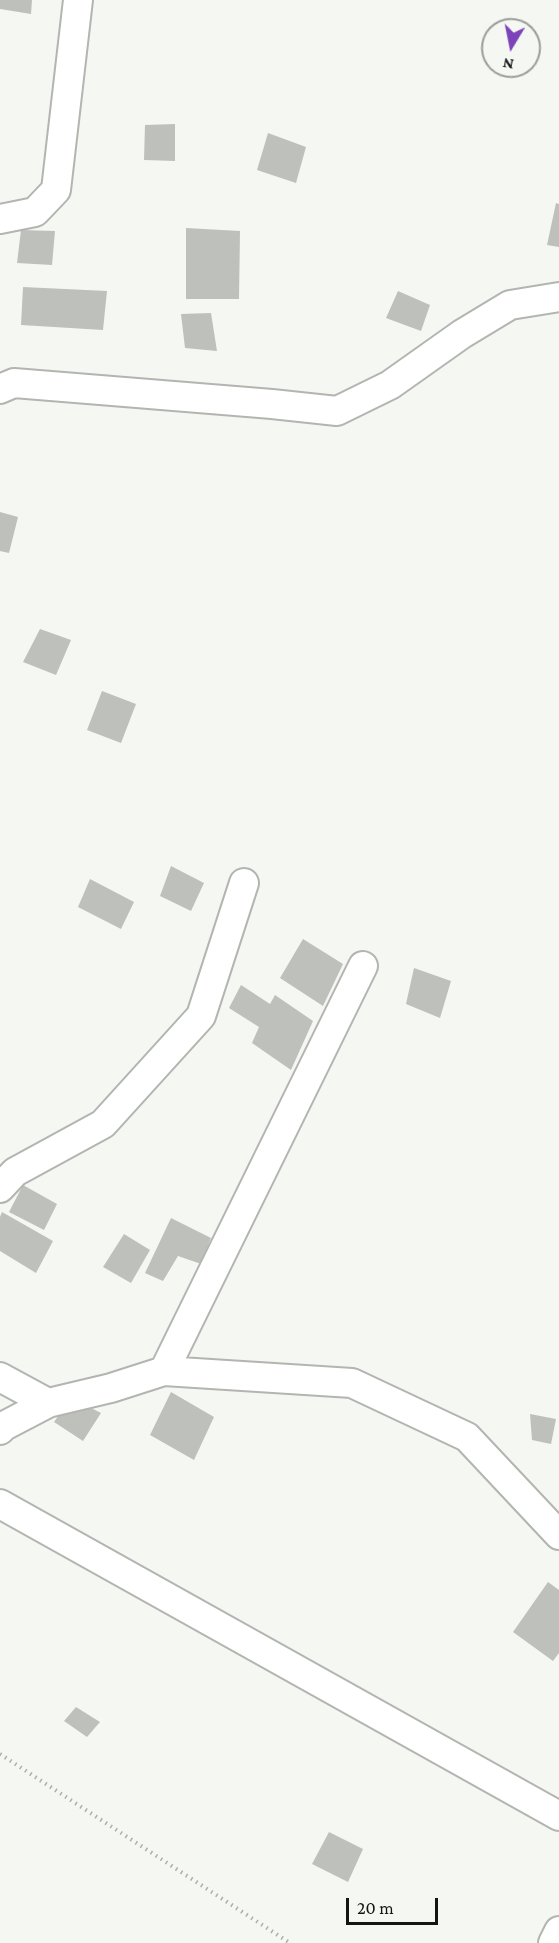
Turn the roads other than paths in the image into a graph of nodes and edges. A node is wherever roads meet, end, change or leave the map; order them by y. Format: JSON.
{"nodes":[{"id":1,"x":78,"y":0,"type":"edge"},
{"id":2,"x":0,"y":219,"type":"edge"},
{"id":3,"x":559,"y":297,"type":"edge"},
{"id":4,"x":0,"y":389,"type":"edge"},
{"id":5,"x":244,"y":883,"type":"dead end"},
{"id":6,"x":363,"y":966,"type":"dead end"},
{"id":7,"x":0,"y":1188,"type":"edge"},
{"id":8,"x":164,"y":1371,"type":"junction"},
{"id":9,"x":0,"y":1377,"type":"edge"},
{"id":10,"x":48,"y":1403,"type":"junction"},
{"id":11,"x":0,"y":1431,"type":"edge"},
{"id":12,"x":0,"y":1504,"type":"edge"},
{"id":13,"x":559,"y":1535,"type":"edge"},
{"id":14,"x":559,"y":1816,"type":"edge"},
{"id":15,"x":559,"y":1931,"type":"edge"},
{"id":16,"x":553,"y":1943,"type":"edge"}],
"edges":[{"from":1,"to":2,"type":"street"},
{"from":3,"to":4,"type":"street"},
{"from":5,"to":7,"type":"street"},
{"from":6,"to":8,"type":"street"},
{"from":8,"to":10,"type":"street"},
{"from":8,"to":13,"type":"street"},
{"from":9,"to":10,"type":"street"},
{"from":10,"to":11,"type":"street"},
{"from":12,"to":14,"type":"street"},
{"from":15,"to":16,"type":"street"}]}
